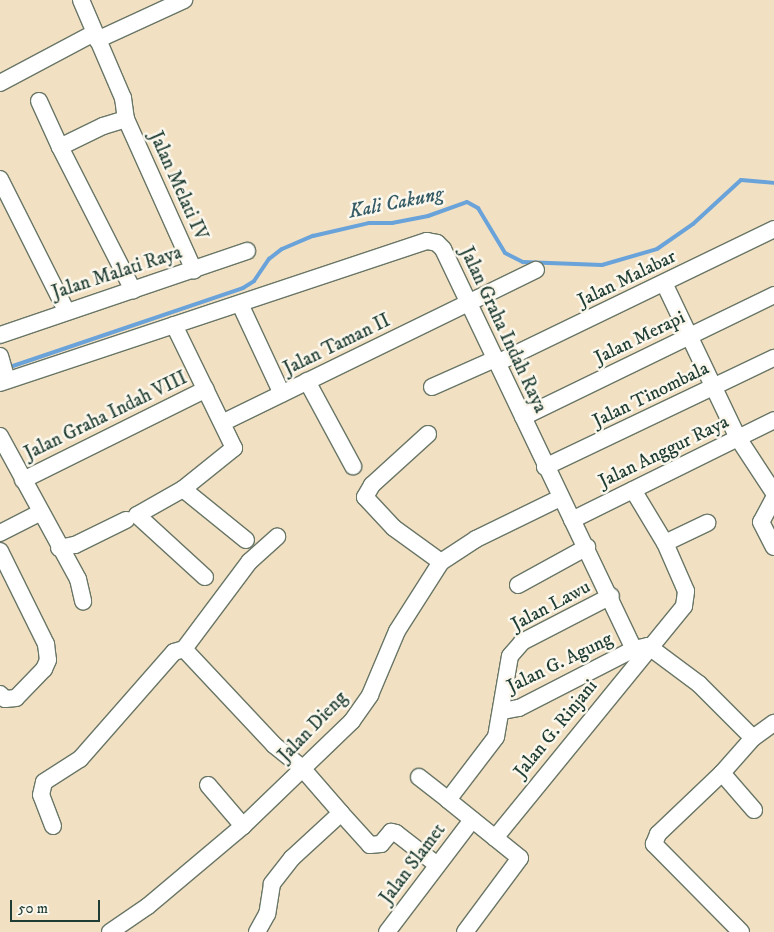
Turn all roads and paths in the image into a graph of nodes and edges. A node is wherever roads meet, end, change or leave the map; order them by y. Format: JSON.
{"nodes":[{"id":1,"x":81,"y":0,"type":"edge"},
{"id":2,"x":184,"y":0,"type":"edge"},
{"id":3,"x":96,"y":36,"type":"junction"},
{"id":4,"x":0,"y":83,"type":"edge"},
{"id":5,"x":39,"y":101,"type":"dead end"},
{"id":6,"x":126,"y":120,"type":"junction"},
{"id":7,"x":60,"y":146,"type":"junction"},
{"id":8,"x":0,"y":179,"type":"edge"},
{"id":9,"x":774,"y":229,"type":"edge"},
{"id":10,"x":247,"y":251,"type":"dead end"},
{"id":11,"x":194,"y":270,"type":"junction"},
{"id":12,"x":536,"y":270,"type":"dead end"},
{"id":13,"x":664,"y":283,"type":"junction"},
{"id":14,"x":133,"y":290,"type":"junction"},
{"id":15,"x":774,"y":295,"type":"edge"},
{"id":16,"x":467,"y":303,"type":"junction"},
{"id":17,"x":240,"y":304,"type":"junction"},
{"id":18,"x":66,"y":310,"type":"junction"},
{"id":19,"x":174,"y":325,"type":"junction"},
{"id":20,"x":1,"y":330,"type":"edge"},
{"id":21,"x":689,"y":337,"type":"junction"},
{"id":22,"x":774,"y":358,"type":"edge"},
{"id":23,"x":496,"y":361,"type":"junction"},
{"id":24,"x":3,"y":372,"type":"edge"},
{"id":25,"x":307,"y":380,"type":"junction"},
{"id":26,"x":432,"y":387,"type":"dead end"},
{"id":27,"x":712,"y":388,"type":"junction"},
{"id":28,"x":206,"y":389,"type":"junction"},
{"id":29,"x":282,"y":394,"type":"junction"},
{"id":30,"x":523,"y":417,"type":"junction"},
{"id":31,"x":774,"y":420,"type":"edge"},
{"id":32,"x":224,"y":422,"type":"junction"},
{"id":33,"x":428,"y":434,"type":"dead end"},
{"id":34,"x":0,"y":436,"type":"edge"},
{"id":35,"x":738,"y":438,"type":"junction"},
{"id":36,"x":5,"y":457,"type":"edge"},
{"id":37,"x":353,"y":466,"type":"dead end"},
{"id":38,"x":545,"y":467,"type":"junction"},
{"id":39,"x":23,"y":480,"type":"junction"},
{"id":40,"x":183,"y":490,"type":"junction"},
{"id":41,"x":633,"y":490,"type":"junction"},
{"id":42,"x":774,"y":493,"type":"edge"},
{"id":43,"x":560,"y":498,"type":"junction"},
{"id":44,"x":774,"y":498,"type":"edge"},
{"id":45,"x":40,"y":512,"type":"junction"},
{"id":46,"x":131,"y":517,"type":"junction"},
{"id":47,"x":572,"y":520,"type":"junction"},
{"id":48,"x":707,"y":523,"type":"dead end"},
{"id":49,"x":0,"y":533,"type":"edge"},
{"id":50,"x":277,"y":537,"type":"dead end"},
{"id":51,"x":246,"y":540,"type":"dead end"},
{"id":52,"x":665,"y":543,"type":"junction"},
{"id":53,"x":774,"y":547,"type":"edge"},
{"id":54,"x":59,"y":548,"type":"junction"},
{"id":55,"x":586,"y":548,"type":"junction"},
{"id":56,"x":0,"y":551,"type":"edge"},
{"id":57,"x":441,"y":562,"type":"junction"},
{"id":58,"x":205,"y":577,"type":"dead end"},
{"id":59,"x":518,"y":585,"type":"dead end"},
{"id":60,"x":611,"y":596,"type":"junction"},
{"id":61,"x":84,"y":601,"type":"dead end"},
{"id":62,"x":641,"y":648,"type":"junction"},
{"id":63,"x":184,"y":649,"type":"junction"},
{"id":64,"x":0,"y":694,"type":"edge"},
{"id":65,"x":503,"y":711,"type":"junction"},
{"id":66,"x":774,"y":723,"type":"edge"},
{"id":67,"x":753,"y":738,"type":"junction"},
{"id":68,"x":302,"y":768,"type":"junction"},
{"id":69,"x":722,"y":773,"type":"junction"},
{"id":70,"x":418,"y":777,"type":"dead end"},
{"id":71,"x":208,"y":785,"type":"dead end"},
{"id":72,"x":448,"y":800,"type":"junction"},
{"id":73,"x":754,"y":810,"type":"dead end"},
{"id":74,"x":341,"y":813,"type":"junction"},
{"id":75,"x":472,"y":820,"type":"junction"},
{"id":76,"x":53,"y":826,"type":"dead end"},
{"id":77,"x":243,"y":826,"type":"junction"},
{"id":78,"x":496,"y":838,"type":"junction"},
{"id":79,"x":436,"y":864,"type":"junction"},
{"id":80,"x":482,"y":910,"type":"junction"},
{"id":81,"x":728,"y":925,"type":"edge"},
{"id":82,"x":110,"y":932,"type":"edge"},
{"id":83,"x":257,"y":932,"type":"edge"},
{"id":84,"x":387,"y":932,"type":"edge"},
{"id":85,"x":465,"y":932,"type":"edge"},
{"id":86,"x":474,"y":932,"type":"edge"},
{"id":87,"x":741,"y":932,"type":"edge"}],
"edges":[{"from":1,"to":3,"type":"street","name":"Jalan Melati IV"},
{"from":2,"to":3,"type":"street"},
{"from":3,"to":4,"type":"street"},
{"from":3,"to":6,"type":"street","name":"Jalan Melati IV"},
{"from":5,"to":7,"type":"street"},
{"from":6,"to":7,"type":"street"},
{"from":6,"to":11,"type":"street","name":"Jalan Melati IV"},
{"from":7,"to":14,"type":"street"},
{"from":8,"to":18,"type":"street"},
{"from":9,"to":13,"type":"street","name":"Jalan Malabar"},
{"from":10,"to":11,"type":"street","name":"Jalan Malati Raya"},
{"from":11,"to":14,"type":"street","name":"Jalan Malati Raya"},
{"from":12,"to":16,"type":"street","name":"Jalan Taman II"},
{"from":13,"to":21,"type":"street"},
{"from":13,"to":23,"type":"street","name":"Jalan Malabar"},
{"from":14,"to":18,"type":"street","name":"Jalan Malati Raya"},
{"from":15,"to":21,"type":"street","name":"Jalan Merapi"},
{"from":16,"to":17,"type":"street","name":"Jalan Graha Indah Raya"},
{"from":16,"to":23,"type":"street","name":"Jalan Graha Indah Raya"},
{"from":16,"to":25,"type":"street","name":"Jalan Taman II"},
{"from":17,"to":19,"type":"street","name":"Jalan Graha Indah Raya"},
{"from":17,"to":29,"type":"street"},
{"from":18,"to":20,"type":"street","name":"Jalan Malati Raya"},
{"from":19,"to":24,"type":"street","name":"Jalan Graha Indah Raya"},
{"from":19,"to":28,"type":"street"},
{"from":21,"to":27,"type":"street"},
{"from":21,"to":30,"type":"street","name":"Jalan Merapi"},
{"from":22,"to":27,"type":"street","name":"Jalan Tinombala"},
{"from":23,"to":26,"type":"street","name":"Jalan Malabar"},
{"from":23,"to":30,"type":"street","name":"Jalan Graha Indah Raya"},
{"from":25,"to":29,"type":"street","name":"Jalan Taman II"},
{"from":25,"to":37,"type":"street"},
{"from":27,"to":35,"type":"street"},
{"from":27,"to":38,"type":"street","name":"Jalan Tinombala"},
{"from":28,"to":32,"type":"street"},
{"from":28,"to":39,"type":"street","name":"Jalan Graha Indah VIII"},
{"from":29,"to":32,"type":"street","name":"Jalan Taman II"},
{"from":30,"to":38,"type":"street","name":"Jalan Graha Indah Raya"},
{"from":31,"to":35,"type":"street","name":"Jalan Anggur Raya"},
{"from":32,"to":40,"type":"street"},
{"from":33,"to":57,"type":"street"},
{"from":34,"to":36,"type":"street"},
{"from":35,"to":41,"type":"street","name":"Jalan Anggur Raya"},
{"from":35,"to":42,"type":"street"},
{"from":36,"to":39,"type":"street"},
{"from":38,"to":43,"type":"street","name":"Jalan Graha Indah Raya"},
{"from":39,"to":45,"type":"street"},
{"from":40,"to":46,"type":"street"},
{"from":40,"to":51,"type":"street"},
{"from":41,"to":47,"type":"street","name":"Jalan Anggur Raya"},
{"from":41,"to":52,"type":"street","name":"Jalan G. Rinjani"},
{"from":43,"to":47,"type":"street","name":"Jalan Graha Indah Raya"},
{"from":43,"to":57,"type":"street","name":"Jalan Dieng"},
{"from":44,"to":53,"type":"street"},
{"from":45,"to":49,"type":"street"},
{"from":45,"to":54,"type":"street"},
{"from":46,"to":54,"type":"street"},
{"from":46,"to":58,"type":"street"},
{"from":47,"to":55,"type":"street","name":"Jalan Graha Indah Raya"},
{"from":48,"to":52,"type":"street"},
{"from":50,"to":63,"type":"street"},
{"from":52,"to":62,"type":"street","name":"Jalan G. Rinjani"},
{"from":54,"to":61,"type":"street"},
{"from":55,"to":59,"type":"street"},
{"from":55,"to":60,"type":"street","name":"Jalan Graha Indah Raya"},
{"from":56,"to":64,"type":"street"},
{"from":57,"to":68,"type":"street","name":"Jalan Dieng"},
{"from":60,"to":62,"type":"street","name":"Jalan Graha Indah Raya"},
{"from":60,"to":65,"type":"street","name":"Jalan Lawu"},
{"from":62,"to":65,"type":"street","name":"Jalan G. Agung"},
{"from":62,"to":67,"type":"street"},
{"from":62,"to":78,"type":"street","name":"Jalan G. Rinjani"},
{"from":63,"to":68,"type":"street"},
{"from":63,"to":76,"type":"street"},
{"from":65,"to":72,"type":"street"},
{"from":66,"to":67,"type":"street"},
{"from":67,"to":69,"type":"street"},
{"from":68,"to":74,"type":"street"},
{"from":68,"to":77,"type":"street","name":"Jalan Dieng"},
{"from":69,"to":73,"type":"street"},
{"from":69,"to":81,"type":"street"},
{"from":70,"to":72,"type":"street"},
{"from":71,"to":77,"type":"street"},
{"from":72,"to":75,"type":"street"},
{"from":74,"to":79,"type":"street"},
{"from":74,"to":83,"type":"street"},
{"from":75,"to":78,"type":"street"},
{"from":75,"to":79,"type":"street","name":"Jalan Slamet"},
{"from":77,"to":82,"type":"street","name":"Jalan Dieng"},
{"from":78,"to":80,"type":"street"},
{"from":79,"to":84,"type":"street","name":"Jalan Slamet"},
{"from":80,"to":85,"type":"street"},
{"from":80,"to":86,"type":"street"},
{"from":81,"to":87,"type":"street"}]}
